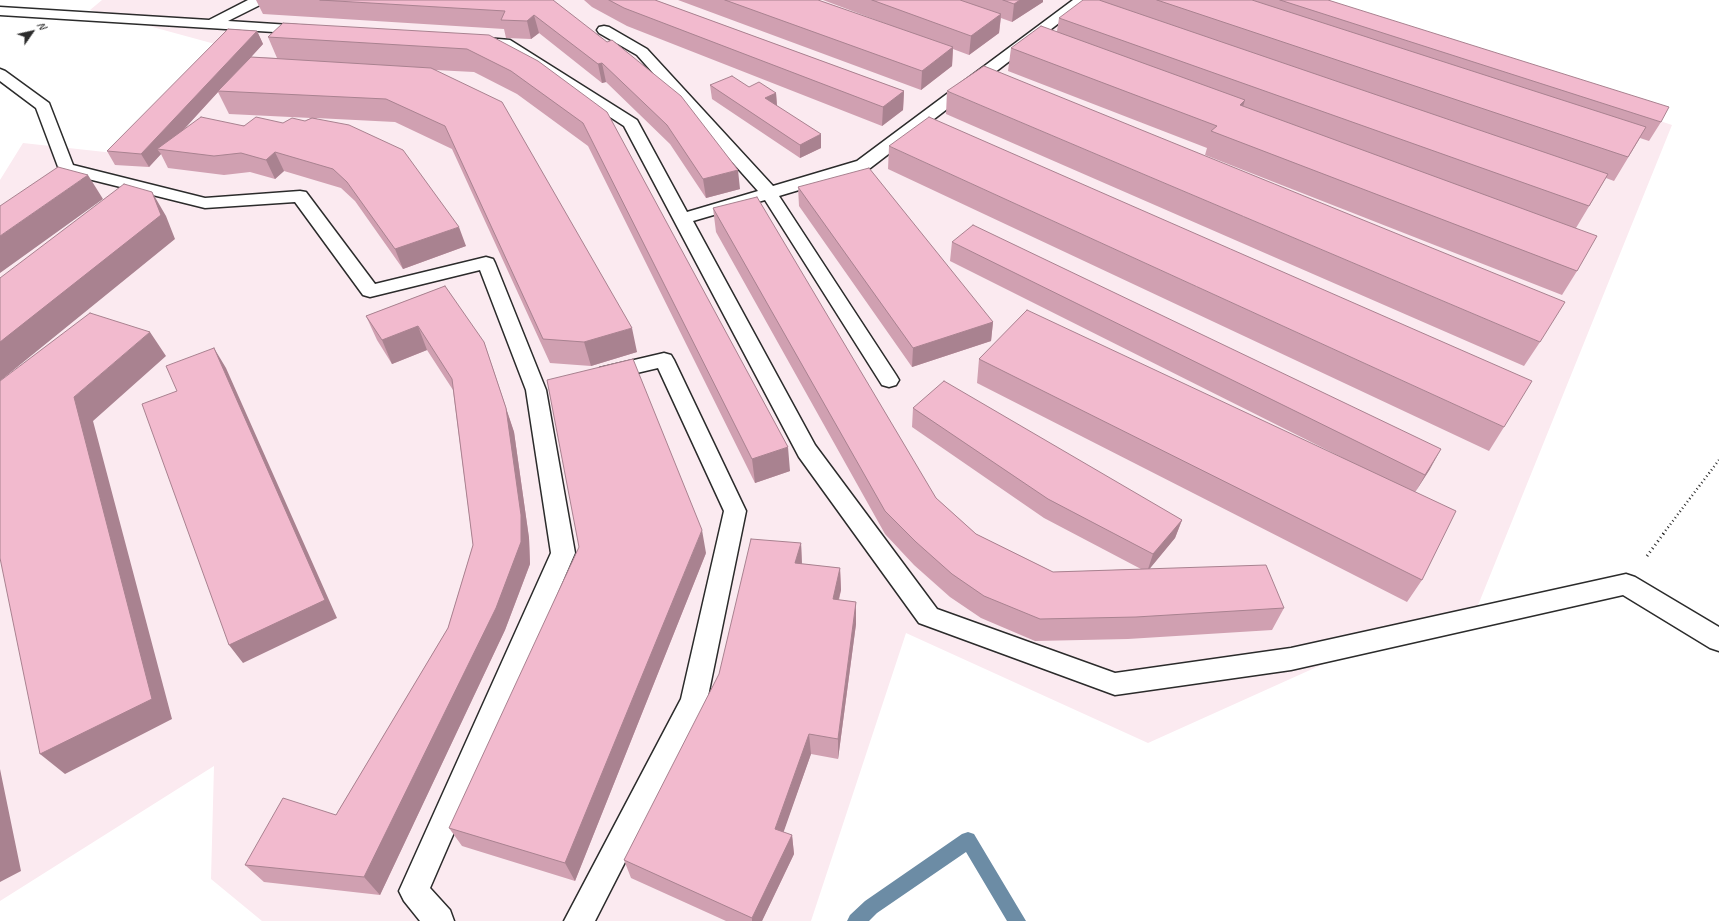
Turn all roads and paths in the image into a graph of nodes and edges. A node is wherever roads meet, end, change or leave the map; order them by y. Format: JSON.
{"nodes":[{"id":1,"x":230,"y":0,"type":"edge"},
{"id":2,"x":259,"y":0,"type":"edge"},
{"id":3,"x":1082,"y":0,"type":"edge"},
{"id":4,"x":0,"y":11,"type":"edge"},
{"id":5,"x":210,"y":24,"type":"junction"},
{"id":6,"x":604,"y":30,"type":"dead end"},
{"id":7,"x":327,"y":32,"type":"edge"},
{"id":8,"x":459,"y":40,"type":"edge"},
{"id":9,"x":0,"y":74,"type":"edge"},
{"id":10,"x":769,"y":193,"type":"junction"},
{"id":11,"x":682,"y":219,"type":"junction"},
{"id":12,"x":589,"y":378,"type":"edge"},
{"id":13,"x":889,"y":380,"type":"dead end"},
{"id":14,"x":1719,"y":460,"type":"edge"},
{"id":15,"x":1626,"y":584,"type":"junction"},
{"id":16,"x":1719,"y":640,"type":"edge"},
{"id":17,"x":439,"y":921,"type":"edge"},
{"id":18,"x":579,"y":921,"type":"edge"}],
"edges":[{"from":1,"to":5,"type":"lane"},
{"from":2,"to":5,"type":"lane"},
{"from":3,"to":10,"type":"lane"},
{"from":4,"to":5,"type":"lane"},
{"from":5,"to":7,"type":"lane"},
{"from":6,"to":10,"type":"lane"},
{"from":8,"to":11,"type":"lane"},
{"from":9,"to":17,"type":"lane"},
{"from":10,"to":11,"type":"lane"},
{"from":10,"to":13,"type":"lane"},
{"from":11,"to":15,"type":"lane"},
{"from":12,"to":18,"type":"lane"},
{"from":14,"to":15,"type":"path"},
{"from":15,"to":16,"type":"lane"}]}
